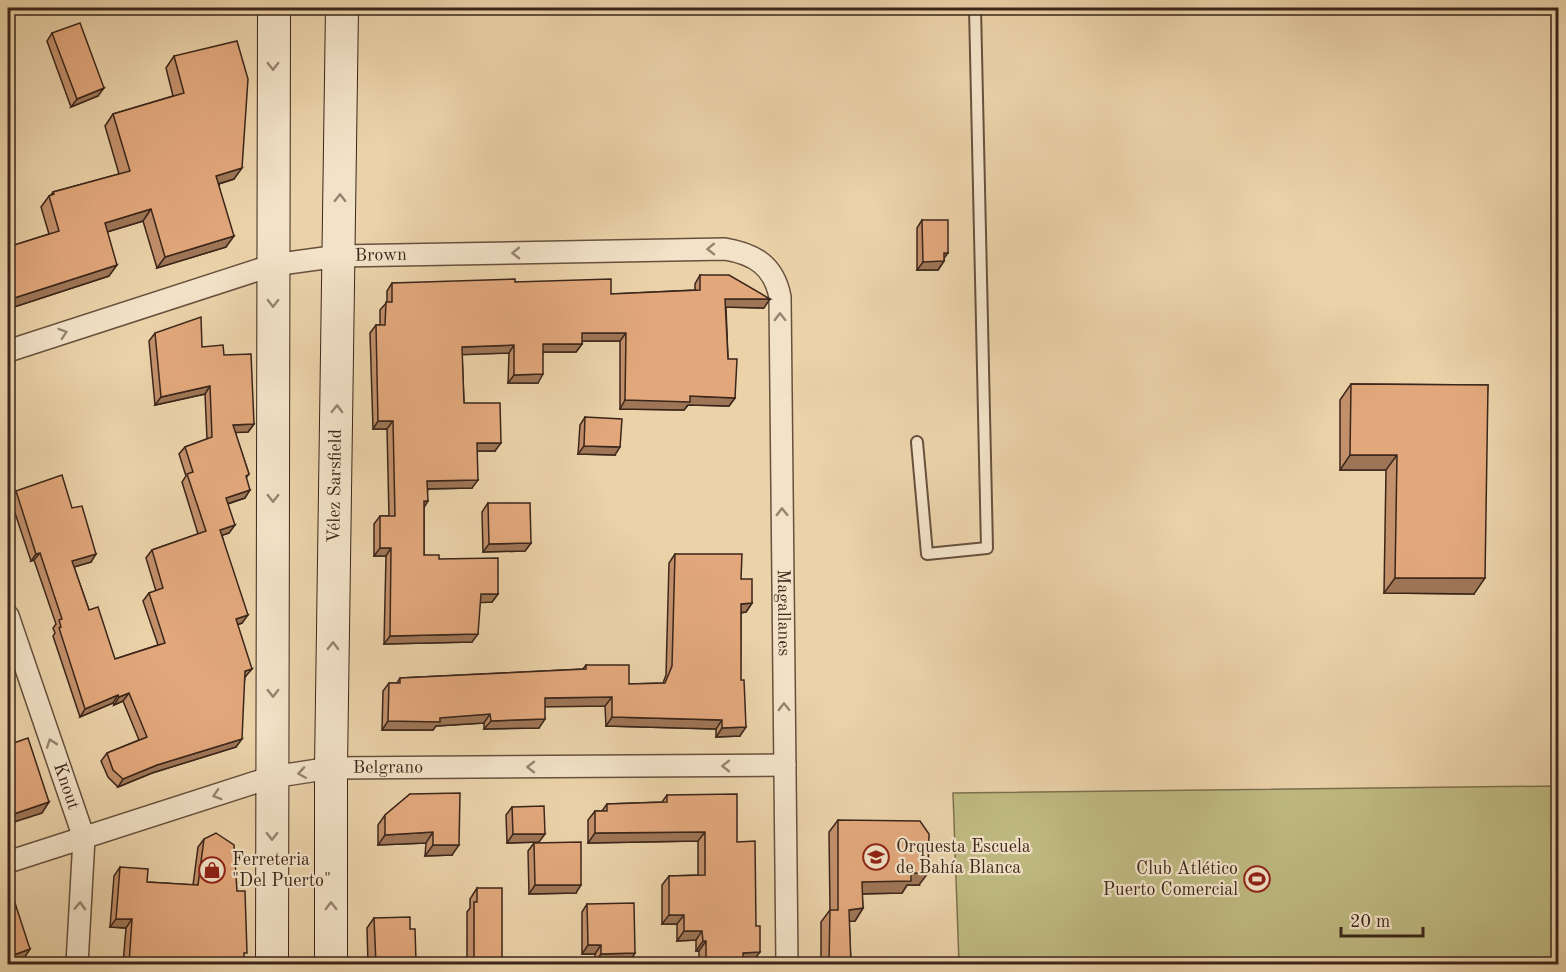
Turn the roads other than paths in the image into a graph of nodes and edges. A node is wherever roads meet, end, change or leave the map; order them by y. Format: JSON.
{"nodes":[{"id":1,"x":274,"y":8,"type":"edge"},
{"id":2,"x":342,"y":8,"type":"edge"},
{"id":3,"x":975,"y":8,"type":"edge"},
{"id":4,"x":339,"y":256,"type":"junction"},
{"id":5,"x":273,"y":265,"type":"junction"},
{"id":6,"x":765,"y":265,"type":"joint"},
{"id":7,"x":8,"y":351,"type":"edge"},
{"id":8,"x":917,"y":442,"type":"dead end"},
{"id":9,"x":8,"y":616,"type":"edge"},
{"id":10,"x":785,"y":765,"type":"junction"},
{"id":11,"x":331,"y":768,"type":"junction"},
{"id":12,"x":272,"y":777,"type":"junction"},
{"id":13,"x":84,"y":838,"type":"junction"},
{"id":14,"x":8,"y":862,"type":"edge"},
{"id":15,"x":77,"y":964,"type":"edge"},
{"id":16,"x":272,"y":964,"type":"edge"},
{"id":17,"x":331,"y":964,"type":"edge"},
{"id":18,"x":787,"y":964,"type":"edge"}],
"edges":[{"from":1,"to":5,"type":"street","one_way":true},
{"from":4,"to":2,"type":"street","name":"Vélez Sarsfield","one_way":true},
{"from":3,"to":8,"type":"lane"},
{"from":4,"to":5,"type":"street","name":"Brown"},
{"from":6,"to":4,"type":"street","name":"Brown","one_way":true},
{"from":11,"to":4,"type":"street","name":"Vélez Sarsfield","one_way":true},
{"from":7,"to":5,"type":"street","name":"Brown","one_way":true},
{"from":5,"to":12,"type":"street","one_way":true},
{"from":10,"to":6,"type":"street","name":"Magallanes","one_way":true},
{"from":13,"to":9,"type":"street","name":"Knout","one_way":true},
{"from":10,"to":11,"type":"street","name":"Belgrano","one_way":true},
{"from":10,"to":18,"type":"street","name":"Magallanes"},
{"from":11,"to":12,"type":"street","name":"Belgrano","one_way":true},
{"from":17,"to":11,"type":"street","name":"Vélez Sarsfield","one_way":true},
{"from":12,"to":13,"type":"street","name":"Belgrano","one_way":true},
{"from":12,"to":16,"type":"street","one_way":true},
{"from":13,"to":14,"type":"street","name":"Belgrano"},
{"from":15,"to":13,"type":"street","name":"Knout","one_way":true}]}
